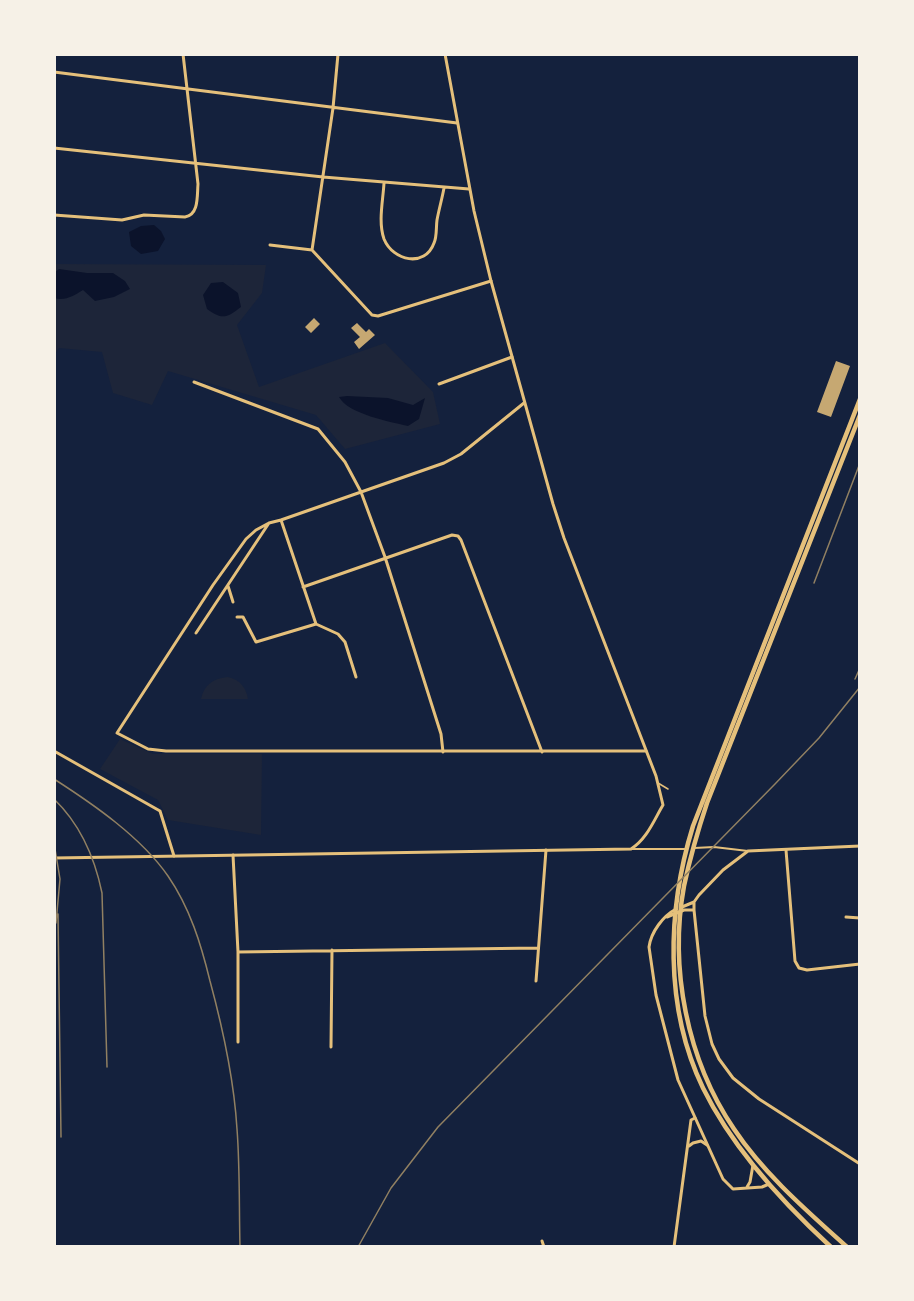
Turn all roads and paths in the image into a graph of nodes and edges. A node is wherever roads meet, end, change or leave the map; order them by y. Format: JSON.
{"nodes":[{"id":1,"x":183,"y":54,"type":"edge"},
{"id":2,"x":338,"y":54,"type":"edge"},
{"id":3,"x":445,"y":54,"type":"edge"},
{"id":4,"x":54,"y":72,"type":"edge"},
{"id":5,"x":185,"y":89,"type":"junction"},
{"id":6,"x":333,"y":108,"type":"junction"},
{"id":7,"x":457,"y":123,"type":"junction"},
{"id":8,"x":54,"y":148,"type":"edge"},
{"id":9,"x":195,"y":162,"type":"junction"},
{"id":10,"x":322,"y":177,"type":"junction"},
{"id":11,"x":384,"y":183,"type":"junction"},
{"id":12,"x":444,"y":188,"type":"junction"},
{"id":13,"x":469,"y":189,"type":"junction"},
{"id":14,"x":54,"y":216,"type":"edge"},
{"id":15,"x":270,"y":245,"type":"dead end"},
{"id":16,"x":312,"y":250,"type":"junction"},
{"id":17,"x":491,"y":281,"type":"junction"},
{"id":18,"x":512,"y":357,"type":"junction"},
{"id":19,"x":194,"y":382,"type":"dead end"},
{"id":20,"x":439,"y":384,"type":"dead end"},
{"id":21,"x":860,"y":399,"type":"edge"},
{"id":22,"x":524,"y":403,"type":"junction"},
{"id":23,"x":860,"y":415,"type":"edge"},
{"id":24,"x":361,"y":492,"type":"junction"},
{"id":25,"x":281,"y":520,"type":"junction"},
{"id":26,"x":269,"y":523,"type":"junction"},
{"id":27,"x":385,"y":557,"type":"junction"},
{"id":28,"x":228,"y":586,"type":"junction"},
{"id":29,"x":303,"y":587,"type":"junction"},
{"id":30,"x":233,"y":602,"type":"dead end"},
{"id":31,"x":237,"y":617,"type":"dead end"},
{"id":32,"x":316,"y":624,"type":"junction"},
{"id":33,"x":196,"y":633,"type":"dead end"},
{"id":34,"x":356,"y":677,"type":"dead end"},
{"id":35,"x":729,"y":738,"type":"junction"},
{"id":36,"x":54,"y":751,"type":"edge"},
{"id":37,"x":646,"y":751,"type":"junction"},
{"id":38,"x":443,"y":752,"type":"junction"},
{"id":39,"x":542,"y":752,"type":"junction"},
{"id":40,"x":658,"y":783,"type":"junction"},
{"id":41,"x":668,"y":789,"type":"dead end"},
{"id":42,"x":860,"y":846,"type":"edge"},
{"id":43,"x":631,"y":849,"type":"junction"},
{"id":44,"x":786,"y":849,"type":"junction"},
{"id":45,"x":546,"y":850,"type":"junction"},
{"id":46,"x":748,"y":851,"type":"junction"},
{"id":47,"x":233,"y":855,"type":"junction"},
{"id":48,"x":174,"y":856,"type":"junction"},
{"id":49,"x":54,"y":858,"type":"edge"},
{"id":50,"x":694,"y":902,"type":"junction"},
{"id":51,"x":694,"y":910,"type":"junction"},
{"id":52,"x":846,"y":916,"type":"dead end"},
{"id":53,"x":860,"y":918,"type":"edge"},
{"id":54,"x":662,"y":921,"type":"junction"},
{"id":55,"x":538,"y":948,"type":"junction"},
{"id":56,"x":332,"y":950,"type":"junction"},
{"id":57,"x":238,"y":952,"type":"junction"},
{"id":58,"x":860,"y":964,"type":"edge"},
{"id":59,"x":536,"y":981,"type":"dead end"},
{"id":60,"x":238,"y":1042,"type":"dead end"},
{"id":61,"x":331,"y":1047,"type":"dead end"},
{"id":62,"x":695,"y":1118,"type":"junction"},
{"id":63,"x":709,"y":1146,"type":"junction"},
{"id":64,"x":688,"y":1148,"type":"junction"},
{"id":65,"x":753,"y":1163,"type":"junction"},
{"id":66,"x":860,"y":1164,"type":"edge"},
{"id":67,"x":769,"y":1184,"type":"junction"},
{"id":68,"x":747,"y":1188,"type":"junction"},
{"id":69,"x":542,"y":1241,"type":"dead end"},
{"id":70,"x":544,"y":1247,"type":"edge"},
{"id":71,"x":674,"y":1247,"type":"edge"},
{"id":72,"x":831,"y":1247,"type":"edge"},
{"id":73,"x":847,"y":1247,"type":"edge"}],
"edges":[{"from":1,"to":5,"type":"street"},
{"from":2,"to":6,"type":"street"},
{"from":3,"to":7,"type":"street"},
{"from":4,"to":5,"type":"street"},
{"from":5,"to":6,"type":"street"},
{"from":5,"to":9,"type":"street"},
{"from":6,"to":7,"type":"street"},
{"from":6,"to":10,"type":"street"},
{"from":7,"to":13,"type":"street"},
{"from":8,"to":9,"type":"street"},
{"from":9,"to":10,"type":"street"},
{"from":9,"to":14,"type":"street"},
{"from":10,"to":11,"type":"street"},
{"from":10,"to":16,"type":"street"},
{"from":11,"to":12,"type":"street"},
{"from":11,"to":12,"type":"street"},
{"from":12,"to":13,"type":"street"},
{"from":13,"to":17,"type":"street"},
{"from":15,"to":16,"type":"street"},
{"from":16,"to":17,"type":"street"},
{"from":17,"to":18,"type":"street"},
{"from":18,"to":20,"type":"street"},
{"from":18,"to":22,"type":"street"},
{"from":19,"to":24,"type":"street"},
{"from":21,"to":35,"type":"main road"},
{"from":22,"to":24,"type":"street"},
{"from":22,"to":37,"type":"street"},
{"from":23,"to":35,"type":"main road"},
{"from":24,"to":25,"type":"street"},
{"from":24,"to":27,"type":"street"},
{"from":25,"to":26,"type":"street"},
{"from":25,"to":29,"type":"street"},
{"from":26,"to":28,"type":"street"},
{"from":26,"to":38,"type":"street"},
{"from":27,"to":29,"type":"street"},
{"from":27,"to":38,"type":"street"},
{"from":27,"to":39,"type":"street"},
{"from":28,"to":30,"type":"street"},
{"from":28,"to":33,"type":"street"},
{"from":29,"to":32,"type":"street"},
{"from":31,"to":32,"type":"street"},
{"from":32,"to":34,"type":"street"},
{"from":35,"to":65,"type":"main road"},
{"from":35,"to":73,"type":"main road"},
{"from":36,"to":48,"type":"street"},
{"from":37,"to":39,"type":"street"},
{"from":37,"to":40,"type":"street"},
{"from":38,"to":39,"type":"street"},
{"from":40,"to":41,"type":"lane"},
{"from":40,"to":43,"type":"street"},
{"from":42,"to":44,"type":"street"},
{"from":43,"to":45,"type":"street"},
{"from":43,"to":46,"type":"street"},
{"from":44,"to":46,"type":"street"},
{"from":44,"to":58,"type":"street"},
{"from":45,"to":47,"type":"street"},
{"from":45,"to":55,"type":"street"},
{"from":46,"to":50,"type":"street"},
{"from":47,"to":48,"type":"street"},
{"from":47,"to":57,"type":"street"},
{"from":48,"to":49,"type":"street"},
{"from":50,"to":51,"type":"street"},
{"from":50,"to":54,"type":"street"},
{"from":51,"to":54,"type":"street"},
{"from":51,"to":66,"type":"street"},
{"from":52,"to":53,"type":"street"},
{"from":54,"to":62,"type":"street"},
{"from":55,"to":56,"type":"street"},
{"from":55,"to":59,"type":"street"},
{"from":56,"to":57,"type":"street"},
{"from":56,"to":61,"type":"street"},
{"from":57,"to":60,"type":"street"},
{"from":62,"to":63,"type":"street"},
{"from":62,"to":64,"type":"street"},
{"from":63,"to":64,"type":"street"},
{"from":63,"to":68,"type":"street"},
{"from":64,"to":71,"type":"street"},
{"from":65,"to":67,"type":"main road"},
{"from":65,"to":68,"type":"street"},
{"from":67,"to":68,"type":"street"},
{"from":67,"to":72,"type":"main road"},
{"from":69,"to":70,"type":"street"}]}
